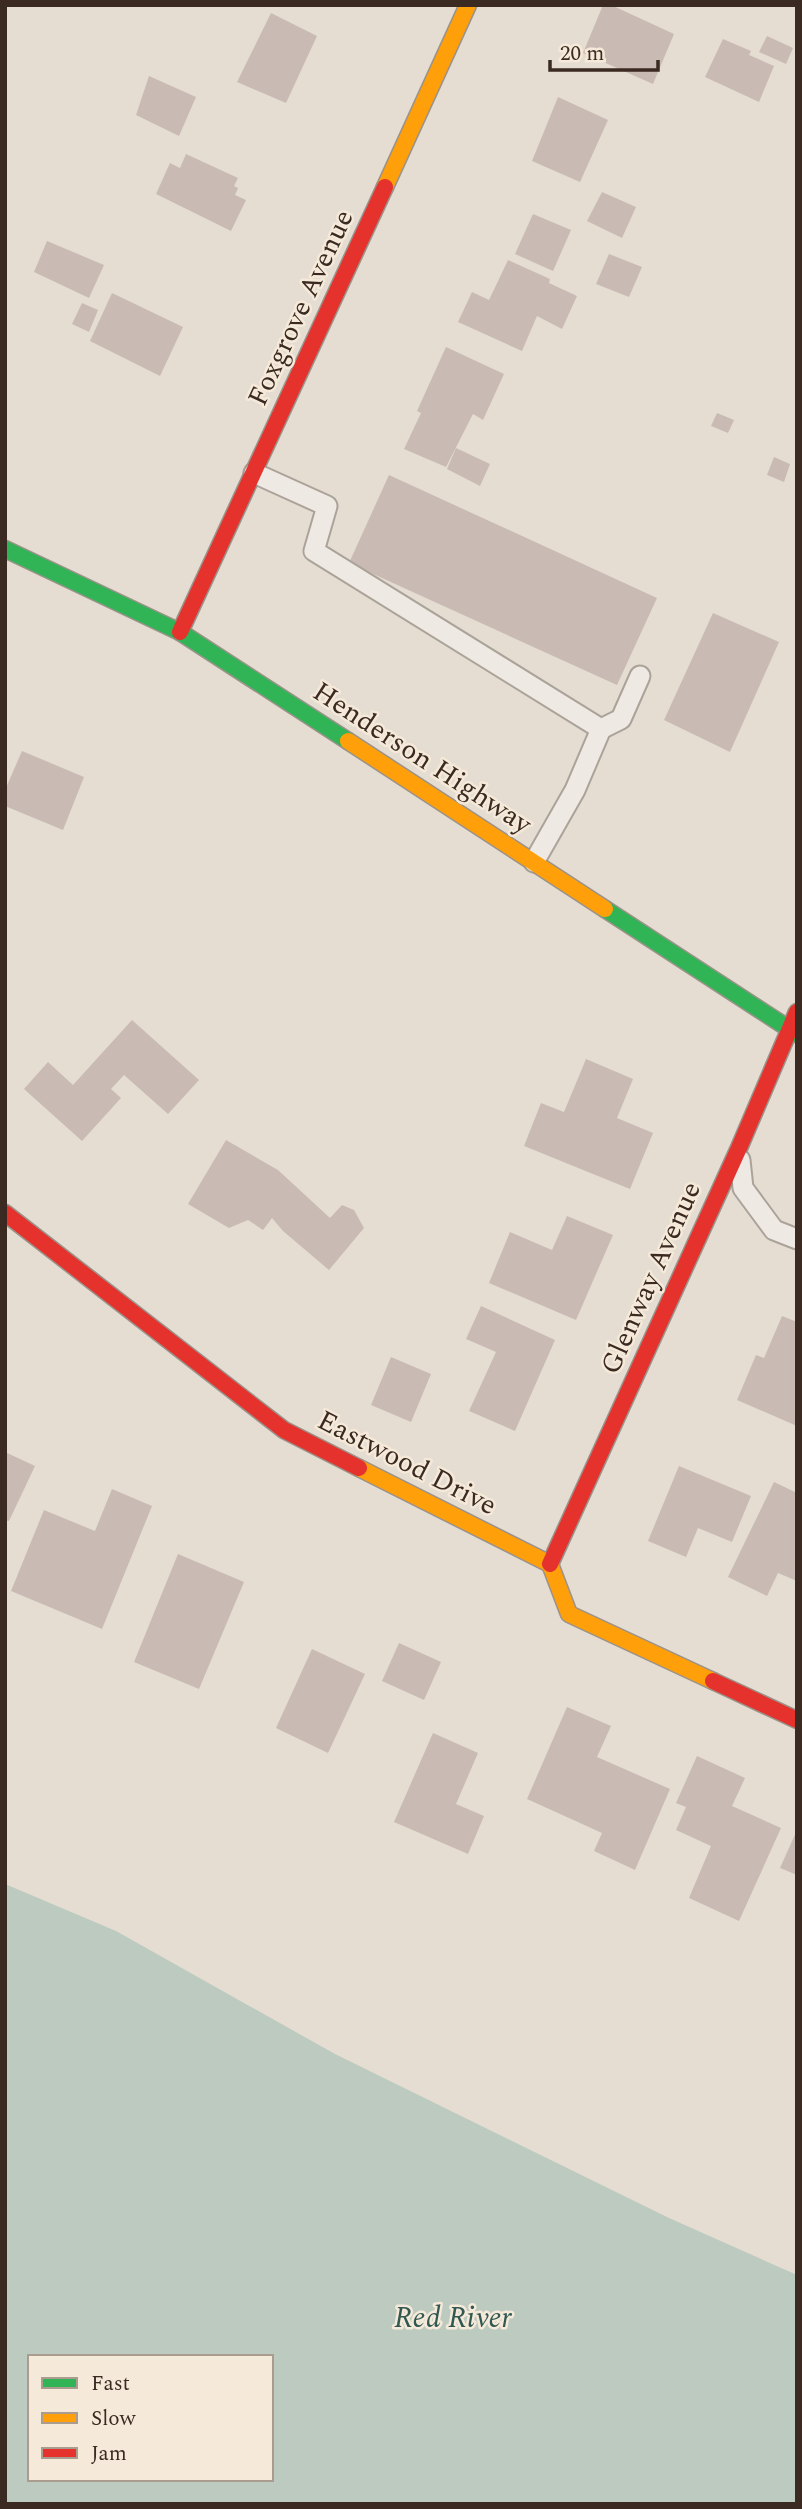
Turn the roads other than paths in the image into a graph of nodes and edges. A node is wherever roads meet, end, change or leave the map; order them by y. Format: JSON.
{"nodes":[{"id":1,"x":468,"y":5,"type":"edge"},
{"id":2,"x":254,"y":473,"type":"junction"},
{"id":3,"x":5,"y":549,"type":"edge"},
{"id":4,"x":180,"y":632,"type":"junction"},
{"id":5,"x":640,"y":676,"type":"dead end"},
{"id":6,"x":601,"y":729,"type":"junction"},
{"id":7,"x":534,"y":862,"type":"junction"},
{"id":8,"x":797,"y":1012,"type":"edge"},
{"id":9,"x":793,"y":1031,"type":"edge"},
{"id":10,"x":739,"y":1148,"type":"junction"},
{"id":11,"x":5,"y":1213,"type":"edge"},
{"id":12,"x":797,"y":1239,"type":"edge"},
{"id":13,"x":550,"y":1564,"type":"junction"},
{"id":14,"x":797,"y":1720,"type":"edge"}],
"edges":[{"from":1,"to":2,"type":"street","name":"Foxgrove Avenue"},
{"from":2,"to":4,"type":"street","name":"Foxgrove Avenue"},
{"from":2,"to":6,"type":"lane"},
{"from":3,"to":4,"type":"street","name":"Henderson Highway"},
{"from":4,"to":7,"type":"street","name":"Henderson Highway"},
{"from":5,"to":6,"type":"lane"},
{"from":6,"to":7,"type":"lane"},
{"from":7,"to":9,"type":"street","name":"Henderson Highway"},
{"from":8,"to":9,"type":"street","name":"Glenway Avenue"},
{"from":9,"to":10,"type":"street","name":"Glenway Avenue"},
{"from":10,"to":12,"type":"lane"},
{"from":10,"to":13,"type":"street","name":"Glenway Avenue"},
{"from":11,"to":13,"type":"street","name":"Eastwood Drive"},
{"from":13,"to":14,"type":"street"}]}
